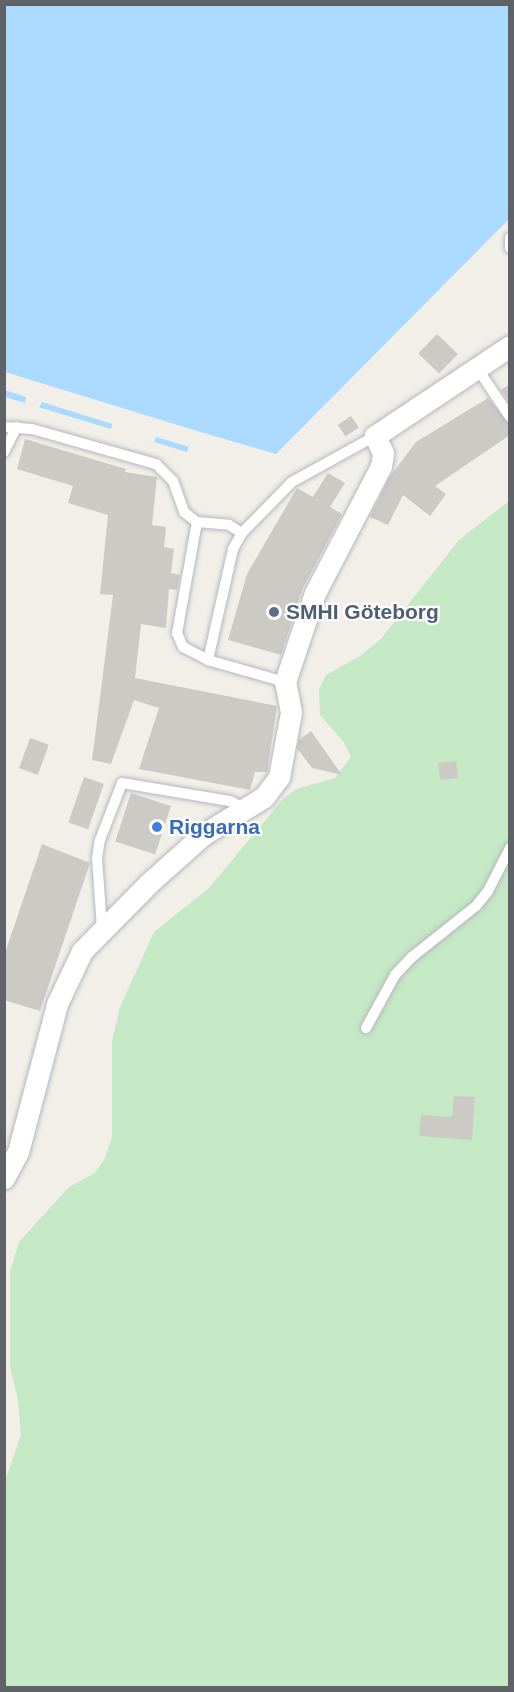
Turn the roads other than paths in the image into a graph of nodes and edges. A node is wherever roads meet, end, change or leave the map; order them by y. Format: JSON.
{"nodes":[{"id":1,"x":510,"y":238,"type":"edge"},
{"id":2,"x":510,"y":248,"type":"edge"},
{"id":3,"x":510,"y":346,"type":"edge"},
{"id":4,"x":477,"y":368,"type":"junction"},
{"id":5,"x":510,"y":417,"type":"edge"},
{"id":6,"x":17,"y":426,"type":"junction"},
{"id":7,"x":4,"y":427,"type":"edge"},
{"id":8,"x":375,"y":436,"type":"junction"},
{"id":9,"x":4,"y":452,"type":"edge"},
{"id":10,"x":198,"y":522,"type":"junction"},
{"id":11,"x":242,"y":533,"type":"junction"},
{"id":12,"x":208,"y":660,"type":"junction"},
{"id":13,"x":285,"y":682,"type":"junction"},
{"id":14,"x":244,"y":808,"type":"junction"},
{"id":15,"x":510,"y":848,"type":"edge"},
{"id":16,"x":102,"y":929,"type":"junction"},
{"id":17,"x":366,"y":1028,"type":"dead end"},
{"id":18,"x":4,"y":1178,"type":"edge"}],
"edges":[{"from":1,"to":2,"type":"lane"},
{"from":3,"to":4,"type":"street"},
{"from":4,"to":5,"type":"lane"},
{"from":4,"to":8,"type":"street"},
{"from":6,"to":7,"type":"lane"},
{"from":6,"to":9,"type":"lane"},
{"from":6,"to":10,"type":"lane"},
{"from":8,"to":11,"type":"lane"},
{"from":8,"to":13,"type":"street"},
{"from":10,"to":11,"type":"lane"},
{"from":10,"to":12,"type":"lane"},
{"from":11,"to":12,"type":"lane"},
{"from":12,"to":13,"type":"lane"},
{"from":13,"to":14,"type":"street"},
{"from":14,"to":16,"type":"street"},
{"from":14,"to":16,"type":"lane"},
{"from":15,"to":17,"type":"lane"},
{"from":16,"to":18,"type":"street"}]}
